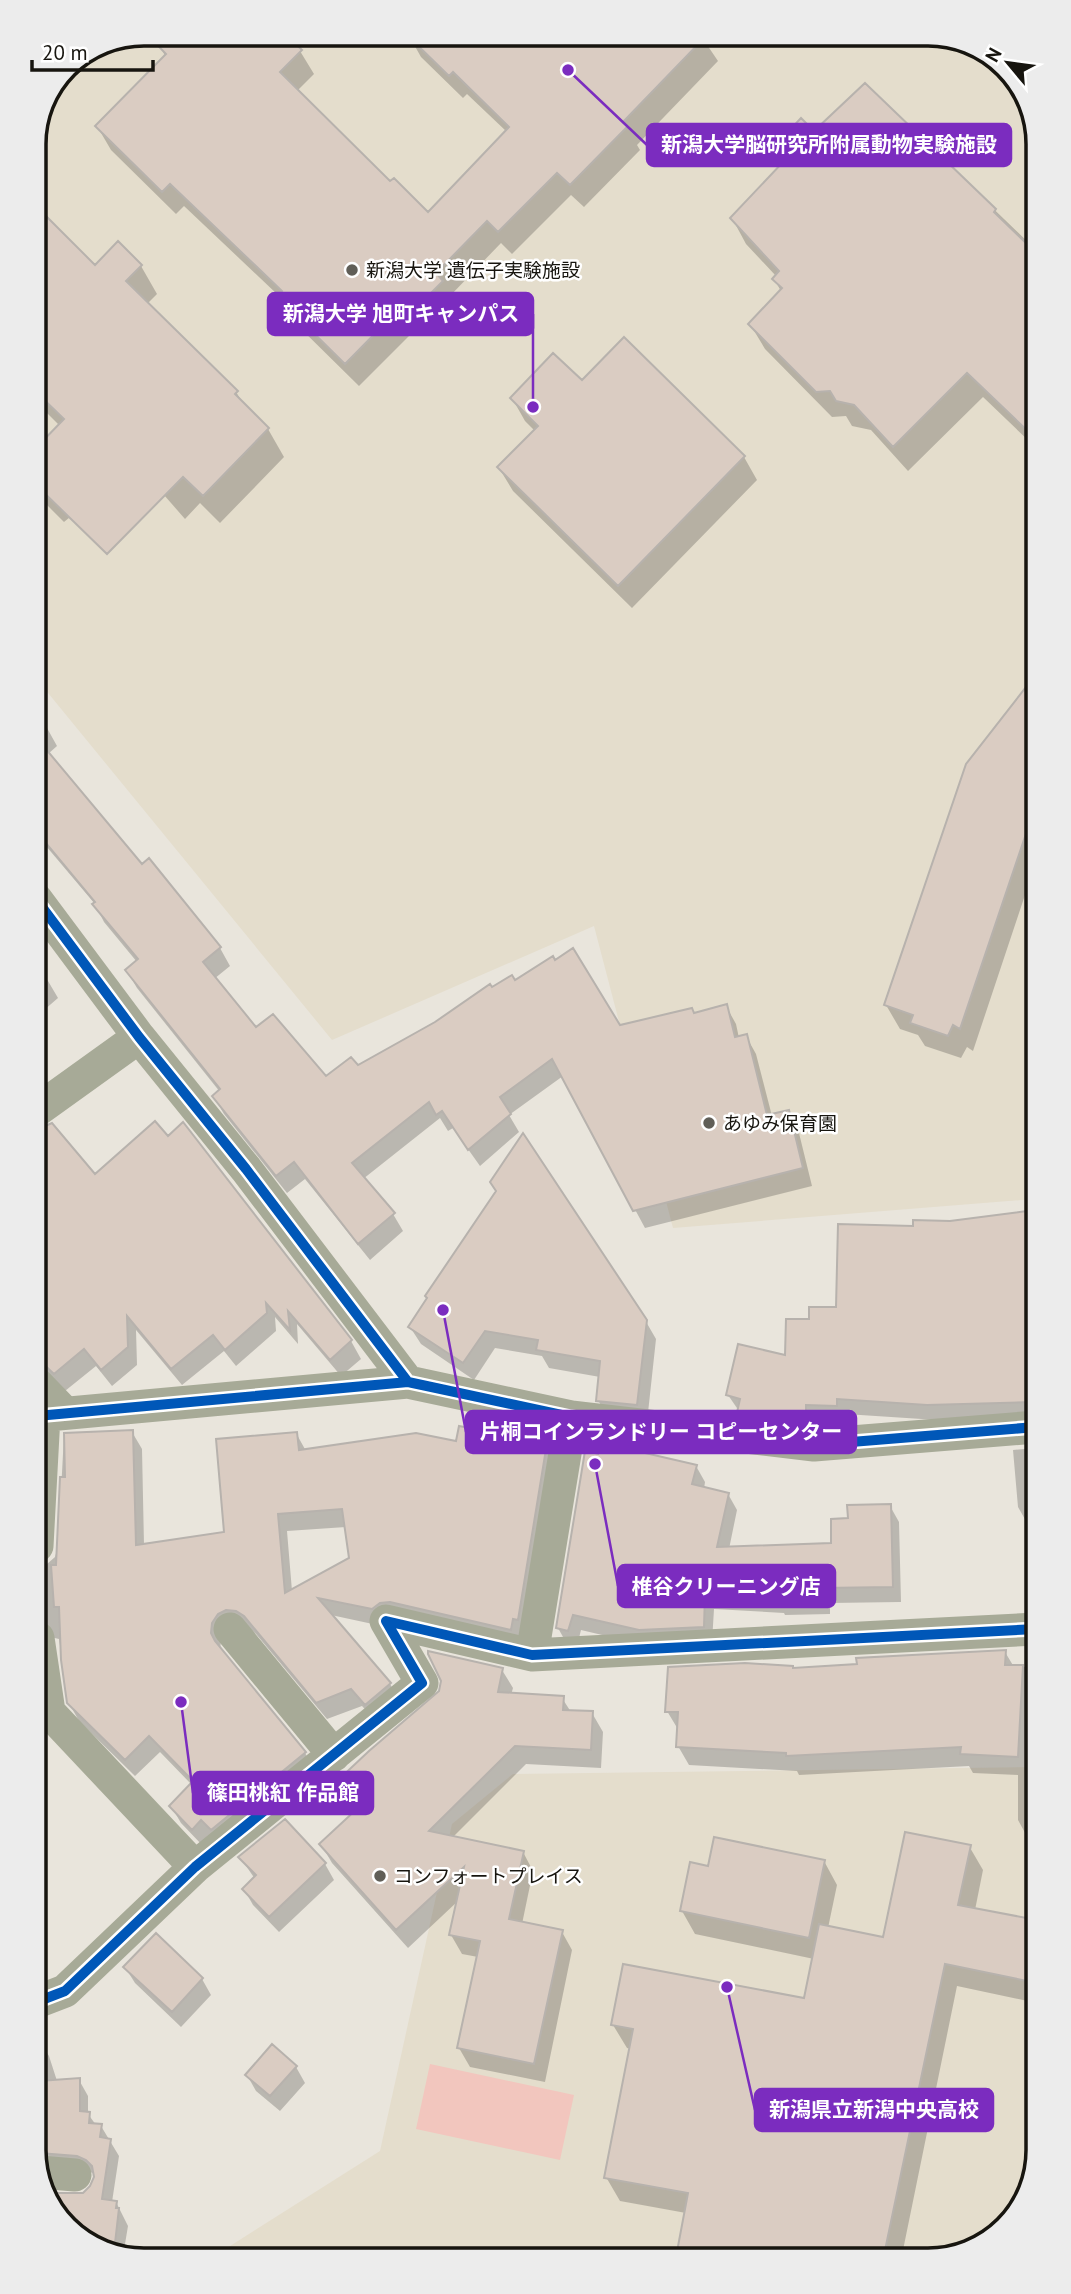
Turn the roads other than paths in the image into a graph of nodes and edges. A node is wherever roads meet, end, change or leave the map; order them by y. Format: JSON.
{"nodes":[{"id":1,"x":46,"y":912,"type":"edge"},
{"id":2,"x":139,"y":1037,"type":"junction"},
{"id":3,"x":46,"y":1104,"type":"edge"},
{"id":4,"x":408,"y":1382,"type":"junction"},
{"id":5,"x":46,"y":1407,"type":"edge"},
{"id":6,"x":571,"y":1417,"type":"junction"},
{"id":7,"x":1026,"y":1428,"type":"edge"},
{"id":8,"x":230,"y":1629,"type":"dead end"},
{"id":9,"x":1026,"y":1630,"type":"edge"},
{"id":10,"x":532,"y":1655,"type":"junction"},
{"id":11,"x":46,"y":1692,"type":"edge"},
{"id":12,"x":334,"y":1755,"type":"junction"},
{"id":13,"x":195,"y":1867,"type":"junction"},
{"id":14,"x":46,"y":1998,"type":"edge"},
{"id":15,"x":48,"y":2173,"type":"edge"},
{"id":16,"x":75,"y":2175,"type":"dead end"}],
"edges":[{"from":1,"to":2,"type":"street"},
{"from":2,"to":3,"type":"street"},
{"from":2,"to":4,"type":"street"},
{"from":4,"to":5,"type":"street"},
{"from":4,"to":6,"type":"street"},
{"from":6,"to":7,"type":"street"},
{"from":6,"to":10,"type":"street"},
{"from":8,"to":12,"type":"street"},
{"from":9,"to":10,"type":"street"},
{"from":10,"to":12,"type":"street"},
{"from":11,"to":13,"type":"street"},
{"from":12,"to":13,"type":"street"},
{"from":13,"to":14,"type":"street"},
{"from":15,"to":16,"type":"street"}]}
